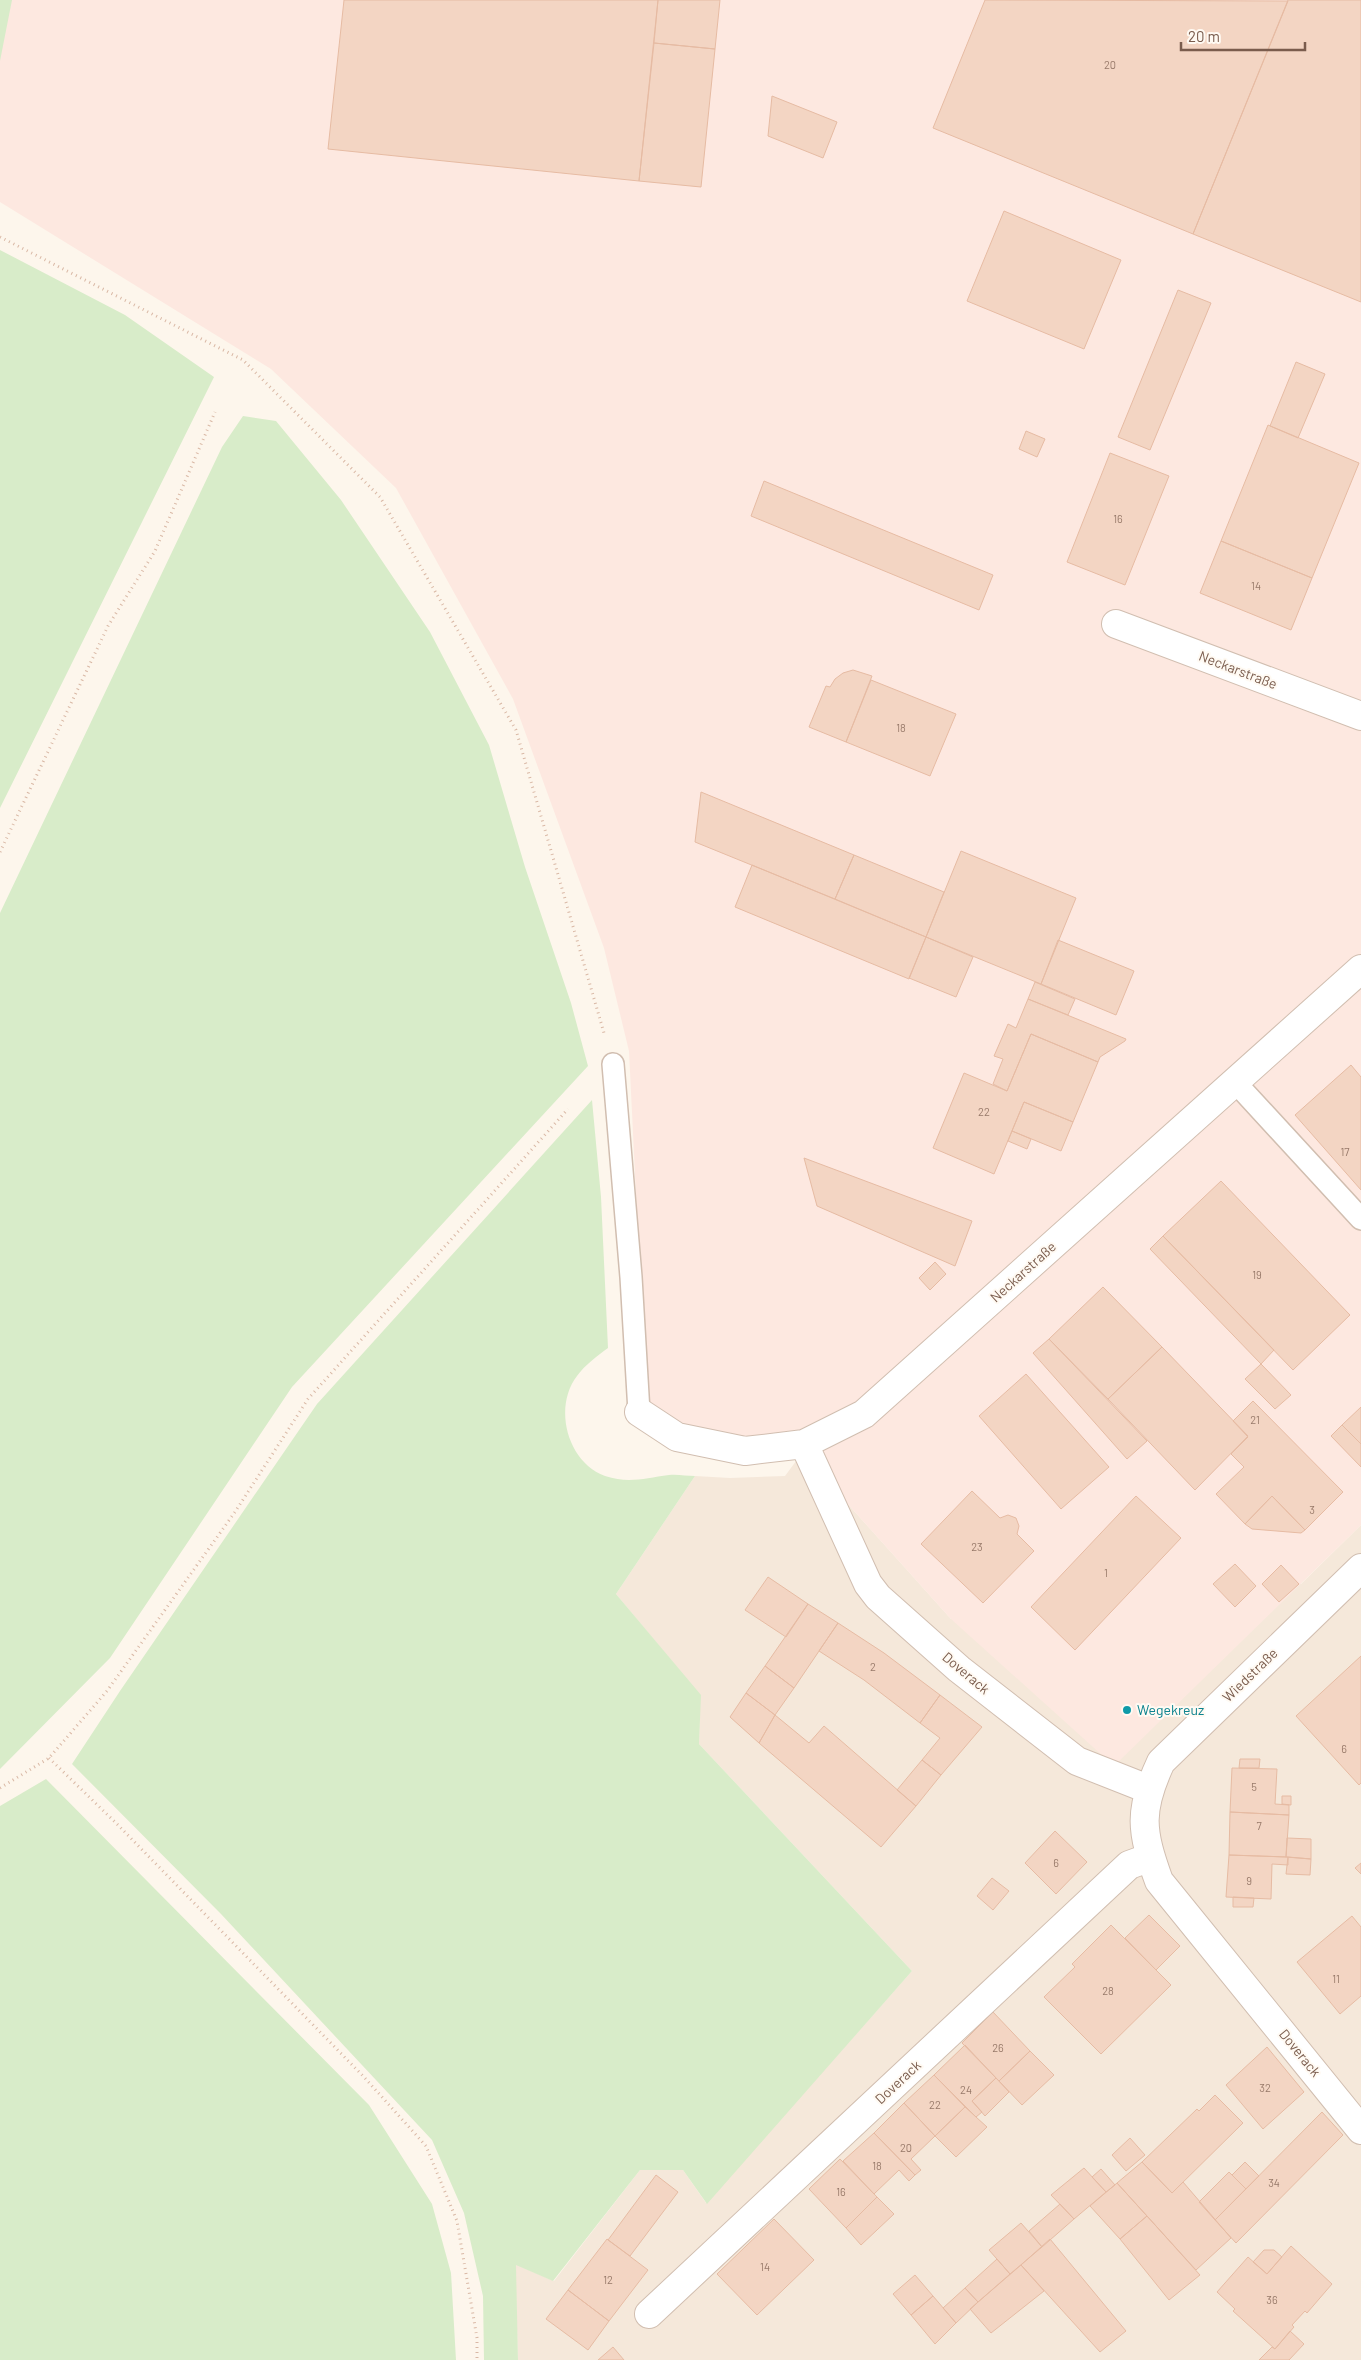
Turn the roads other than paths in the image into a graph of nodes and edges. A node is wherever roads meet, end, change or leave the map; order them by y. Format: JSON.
{"nodes":[{"id":1,"x":1116,"y":624,"type":"dead end"},
{"id":2,"x":1361,"y":716,"type":"edge"},
{"id":3,"x":1361,"y":969,"type":"edge"},
{"id":4,"x":613,"y":1064,"type":"road end"},
{"id":5,"x":1235,"y":1082,"type":"junction"},
{"id":6,"x":1361,"y":1219,"type":"edge"},
{"id":7,"x":639,"y":1412,"type":"joint"},
{"id":8,"x":804,"y":1444,"type":"junction"},
{"id":9,"x":1361,"y":1568,"type":"edge"},
{"id":10,"x":1148,"y":1789,"type":"junction"},
{"id":11,"x":1150,"y":1857,"type":"junction"},
{"id":12,"x":1361,"y":2130,"type":"edge"},
{"id":13,"x":649,"y":2314,"type":"dead end"}],
"edges":[{"from":1,"to":2,"type":"street","name":"Neckarstraße"},
{"from":3,"to":5,"type":"street","name":"Neckarstraße"},
{"from":4,"to":7,"type":"lane"},
{"from":5,"to":6,"type":"lane"},
{"from":5,"to":8,"type":"street","name":"Neckarstraße"},
{"from":7,"to":8,"type":"street","name":"Neckarstraße"},
{"from":8,"to":10,"type":"street","name":"Doverack"},
{"from":9,"to":10,"type":"street","name":"Wiedstraße"},
{"from":10,"to":11,"type":"street","name":"Doverack"},
{"from":11,"to":12,"type":"street","name":"Doverack"},
{"from":11,"to":13,"type":"street","name":"Doverack"}]}
